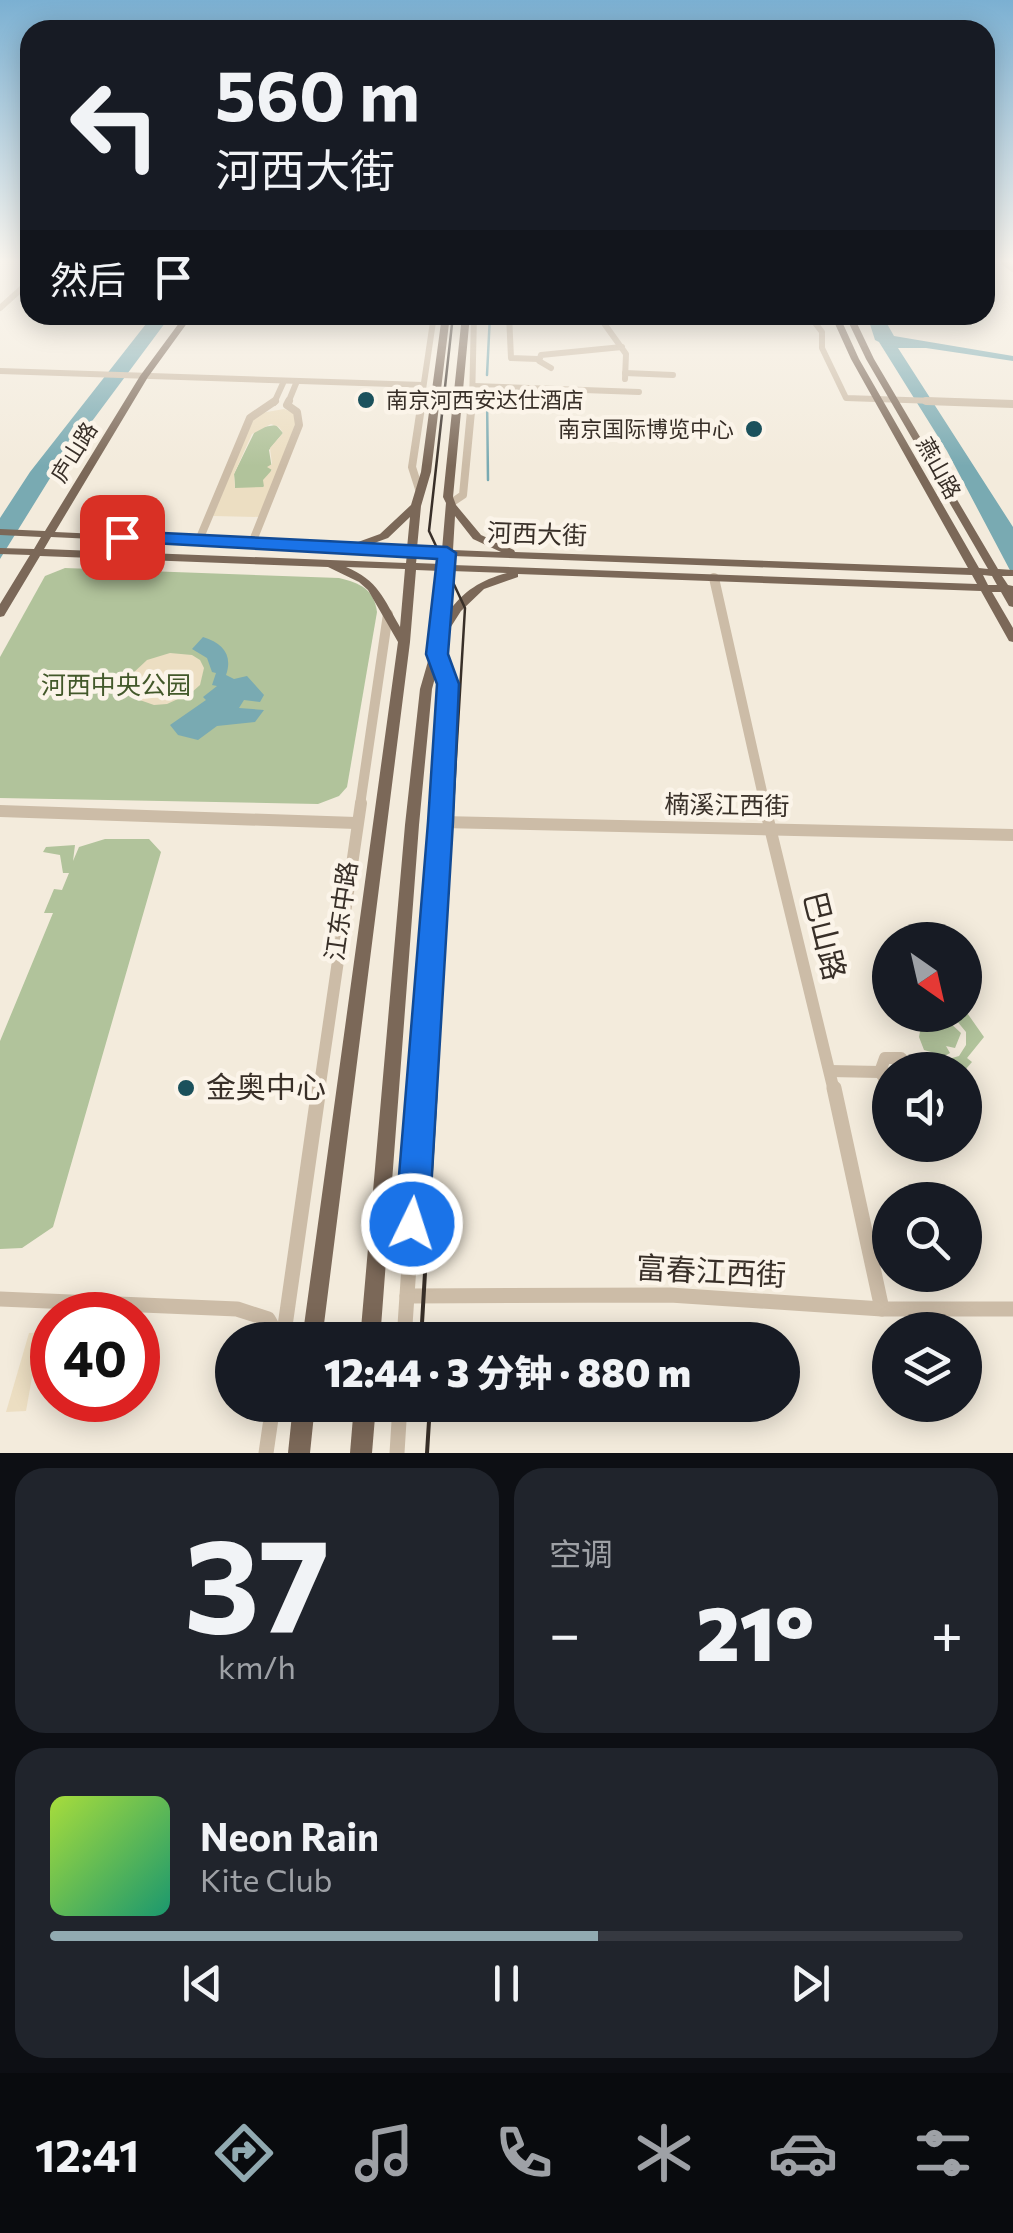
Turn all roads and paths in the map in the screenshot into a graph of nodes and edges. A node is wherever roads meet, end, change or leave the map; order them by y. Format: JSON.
{"nodes":[{"id":1,"x":177,"y":331,"type":"edge"},
{"id":2,"x":432,"y":331,"type":"edge"},
{"id":3,"x":444,"y":331,"type":"edge"},
{"id":4,"x":464,"y":331,"type":"edge"},
{"id":5,"x":474,"y":331,"type":"edge"},
{"id":6,"x":510,"y":331,"type":"edge"},
{"id":7,"x":609,"y":331,"type":"edge"},
{"id":8,"x":821,"y":331,"type":"edge"},
{"id":9,"x":843,"y":331,"type":"edge"},
{"id":10,"x":858,"y":331,"type":"edge"},
{"id":11,"x":622,"y":348,"type":"junction"},
{"id":12,"x":548,"y":354,"type":"junction"},
{"id":13,"x":538,"y":359,"type":"junction"},
{"id":14,"x":551,"y":368,"type":"junction"},
{"id":15,"x":0,"y":371,"type":"edge"},
{"id":16,"x":672,"y":375,"type":"dead end"},
{"id":17,"x":144,"y":376,"type":"junction"},
{"id":18,"x":284,"y":381,"type":"junction"},
{"id":19,"x":297,"y":382,"type":"junction"},
{"id":20,"x":423,"y":385,"type":"junction"},
{"id":21,"x":474,"y":386,"type":"junction"},
{"id":22,"x":552,"y":389,"type":"junction"},
{"id":23,"x":639,"y":392,"type":"dead end"},
{"id":24,"x":880,"y":400,"type":"junction"},
{"id":25,"x":895,"y":400,"type":"junction"},
{"id":26,"x":1013,"y":404,"type":"edge"},
{"id":27,"x":419,"y":489,"type":"junction"},
{"id":28,"x":451,"y":504,"type":"junction"},
{"id":29,"x":416,"y":506,"type":"junction"},
{"id":30,"x":0,"y":532,"type":"edge"},
{"id":31,"x":46,"y":533,"type":"junction"},
{"id":32,"x":199,"y":540,"type":"junction"},
{"id":33,"x":252,"y":543,"type":"junction"},
{"id":34,"x":345,"y":547,"type":"junction"},
{"id":35,"x":1,"y":552,"type":"edge"},
{"id":36,"x":35,"y":553,"type":"junction"},
{"id":37,"x":447,"y":553,"type":"junction"},
{"id":38,"x":516,"y":556,"type":"junction"},
{"id":39,"x":411,"y":558,"type":"junction"},
{"id":40,"x":316,"y":561,"type":"junction"},
{"id":41,"x":447,"y":568,"type":"junction"},
{"id":42,"x":534,"y":570,"type":"junction"},
{"id":43,"x":974,"y":571,"type":"junction"},
{"id":44,"x":994,"y":572,"type":"junction"},
{"id":45,"x":1013,"y":573,"type":"edge"},
{"id":46,"x":714,"y":577,"type":"junction"},
{"id":47,"x":984,"y":588,"type":"junction"},
{"id":48,"x":1009,"y":589,"type":"edge"},
{"id":49,"x":1013,"y":603,"type":"edge"},
{"id":50,"x":0,"y":614,"type":"edge"},
{"id":51,"x":388,"y":614,"type":"junction"},
{"id":52,"x":441,"y":636,"type":"junction"},
{"id":53,"x":1013,"y":638,"type":"edge"},
{"id":54,"x":404,"y":642,"type":"junction"},
{"id":55,"x":437,"y":654,"type":"junction"},
{"id":56,"x":0,"y":812,"type":"edge"},
{"id":57,"x":441,"y":822,"type":"junction"},
{"id":58,"x":356,"y":823,"type":"junction"},
{"id":59,"x":770,"y":829,"type":"junction"},
{"id":60,"x":1013,"y":836,"type":"edge"},
{"id":61,"x":830,"y":1072,"type":"junction"},
{"id":62,"x":872,"y":1072,"type":"edge"},
{"id":63,"x":407,"y":1296,"type":"junction"},
{"id":64,"x":0,"y":1299,"type":"edge"},
{"id":65,"x":882,"y":1309,"type":"junction"},
{"id":66,"x":1013,"y":1309,"type":"edge"},
{"id":67,"x":270,"y":1322,"type":"edge"},
{"id":68,"x":284,"y":1322,"type":"edge"},
{"id":69,"x":314,"y":1322,"type":"edge"},
{"id":70,"x":371,"y":1322,"type":"edge"},
{"id":71,"x":405,"y":1322,"type":"edge"},
{"id":72,"x":271,"y":1422,"type":"edge"},
{"id":73,"x":302,"y":1422,"type":"edge"},
{"id":74,"x":364,"y":1422,"type":"edge"},
{"id":75,"x":399,"y":1422,"type":"edge"},
{"id":76,"x":266,"y":1453,"type":"edge"},
{"id":77,"x":298,"y":1453,"type":"edge"},
{"id":78,"x":361,"y":1453,"type":"edge"},
{"id":79,"x":397,"y":1453,"type":"edge"}],
"edges":[{"from":1,"to":17,"type":"main road","name":"庐山路"},
{"from":2,"to":20,"type":"street","name":"江东中路"},
{"from":3,"to":27,"type":"main road","name":"江东中路"},
{"from":4,"to":28,"type":"main road"},
{"from":5,"to":21,"type":"street"},
{"from":6,"to":13,"type":"street"},
{"from":7,"to":11,"type":"street"},
{"from":8,"to":24,"type":"street"},
{"from":9,"to":24,"type":"main road","name":"燕山路"},
{"from":10,"to":25,"type":"main road","name":"燕山路"},
{"from":11,"to":12,"type":"street"},
{"from":11,"to":16,"type":"street"},
{"from":12,"to":13,"type":"street"},
{"from":12,"to":14,"type":"street"},
{"from":13,"to":14,"type":"street"},
{"from":14,"to":22,"type":"street"},
{"from":15,"to":17,"type":"street"},
{"from":17,"to":18,"type":"street"},
{"from":17,"to":31,"type":"main road","name":"庐山路"},
{"from":18,"to":19,"type":"street"},
{"from":18,"to":32,"type":"street"},
{"from":19,"to":20,"type":"street"},
{"from":19,"to":33,"type":"street"},
{"from":20,"to":27,"type":"street","name":"江东中路"},
{"from":21,"to":22,"type":"street"},
{"from":21,"to":28,"type":"street"},
{"from":22,"to":23,"type":"street"},
{"from":24,"to":25,"type":"street"},
{"from":24,"to":43,"type":"main road","name":"燕山路"},
{"from":25,"to":26,"type":"street"},
{"from":25,"to":44,"type":"main road","name":"燕山路"},
{"from":27,"to":29,"type":"main road","name":"江东中路"},
{"from":28,"to":37,"type":"main road"},
{"from":28,"to":38,"type":"main road"},
{"from":29,"to":34,"type":"main road"},
{"from":29,"to":39,"type":"main road","name":"江东中路"},
{"from":30,"to":31,"type":"main road","name":"河西大街"},
{"from":31,"to":32,"type":"main road","name":"河西大街"},
{"from":31,"to":36,"type":"main road","name":"庐山路"},
{"from":32,"to":33,"type":"main road","name":"河西大街"},
{"from":33,"to":34,"type":"main road","name":"河西大街"},
{"from":34,"to":39,"type":"main road","name":"河西大街"},
{"from":35,"to":36,"type":"main road","name":"河西大街"},
{"from":36,"to":40,"type":"main road","name":"河西大街"},
{"from":36,"to":50,"type":"main road","name":"庐山路"},
{"from":37,"to":38,"type":"main road","name":"河西大街"},
{"from":37,"to":39,"type":"main road","name":"河西大街"},
{"from":37,"to":41,"type":"main road"},
{"from":38,"to":43,"type":"main road","name":"河西大街"},
{"from":39,"to":40,"type":"main road","name":"河西大街"},
{"from":39,"to":41,"type":"main road","name":"河西大街"},
{"from":39,"to":54,"type":"main road","name":"江东中路"},
{"from":40,"to":51,"type":"main road"},
{"from":41,"to":42,"type":"main road","name":"河西大街"},
{"from":41,"to":52,"type":"main road"},
{"from":42,"to":46,"type":"main road","name":"河西大街"},
{"from":42,"to":52,"type":"main road"},
{"from":43,"to":44,"type":"main road","name":"河西大街"},
{"from":43,"to":47,"type":"main road","name":"燕山路"},
{"from":44,"to":45,"type":"main road","name":"河西大街"},
{"from":44,"to":48,"type":"main road","name":"燕山路"},
{"from":46,"to":47,"type":"main road","name":"河西大街"},
{"from":46,"to":59,"type":"street","name":"巴山路"},
{"from":47,"to":48,"type":"main road","name":"河西大街"},
{"from":47,"to":53,"type":"main road","name":"燕山路"},
{"from":48,"to":49,"type":"main road","name":"燕山路"},
{"from":51,"to":54,"type":"main road"},
{"from":51,"to":58,"type":"street","name":"江东中路"},
{"from":52,"to":55,"type":"main road"},
{"from":54,"to":69,"type":"main road","name":"江东中路"},
{"from":55,"to":57,"type":"street"},
{"from":55,"to":70,"type":"main road"},
{"from":56,"to":58,"type":"street"},
{"from":57,"to":59,"type":"street","name":"楠溪江西街"},
{"from":57,"to":63,"type":"street"},
{"from":58,"to":68,"type":"street","name":"江东中路"},
{"from":59,"to":60,"type":"street","name":"楠溪江西街"},
{"from":59,"to":61,"type":"street","name":"巴山路"},
{"from":61,"to":62,"type":"street"},
{"from":61,"to":65,"type":"street","name":"巴山路"},
{"from":63,"to":65,"type":"street","name":"富春江西街"},
{"from":63,"to":71,"type":"street"},
{"from":64,"to":67,"type":"street"},
{"from":65,"to":66,"type":"street","name":"富春江西街"},
{"from":72,"to":76,"type":"street"},
{"from":73,"to":77,"type":"main road"},
{"from":74,"to":78,"type":"main road"},
{"from":75,"to":79,"type":"street"}]}
